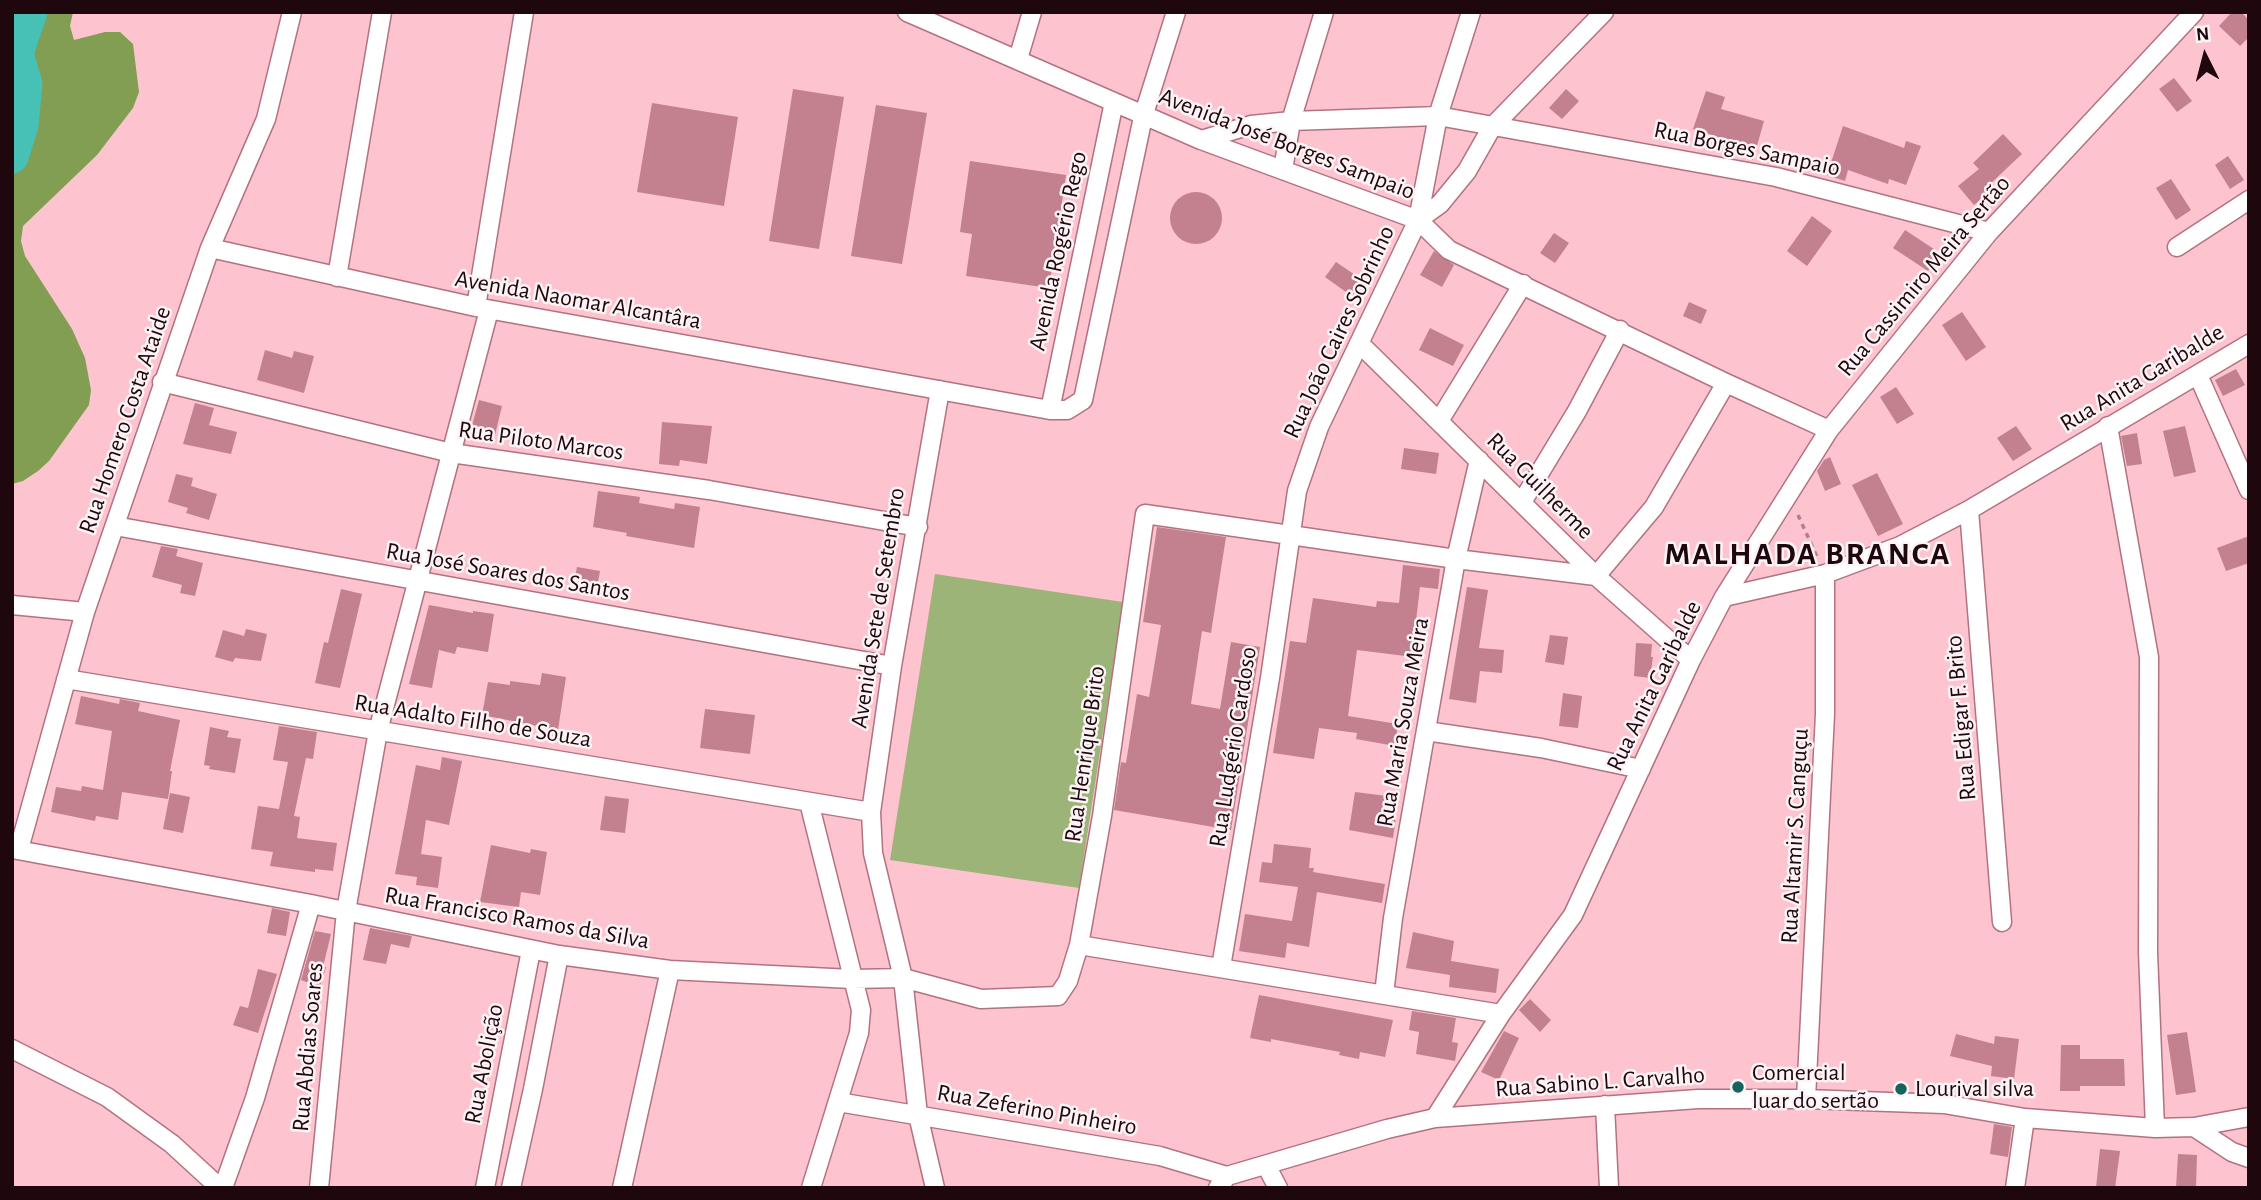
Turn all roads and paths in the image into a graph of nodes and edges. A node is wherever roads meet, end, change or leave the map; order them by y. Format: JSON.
{"nodes":[{"id":1,"x":292,"y":12,"type":"edge"},
{"id":2,"x":382,"y":12,"type":"edge"},
{"id":3,"x":524,"y":12,"type":"edge"},
{"id":4,"x":907,"y":12,"type":"edge"},
{"id":5,"x":1032,"y":12,"type":"edge"},
{"id":6,"x":1176,"y":12,"type":"edge"},
{"id":7,"x":1324,"y":12,"type":"edge"},
{"id":8,"x":1471,"y":12,"type":"edge"},
{"id":9,"x":1604,"y":12,"type":"edge"},
{"id":10,"x":2194,"y":12,"type":"edge"},
{"id":11,"x":1018,"y":60,"type":"junction"},
{"id":12,"x":1114,"y":102,"type":"junction"},
{"id":13,"x":1438,"y":116,"type":"junction"},
{"id":14,"x":1143,"y":117,"type":"junction"},
{"id":15,"x":1291,"y":121,"type":"junction"},
{"id":16,"x":1492,"y":127,"type":"junction"},
{"id":17,"x":1201,"y":140,"type":"junction"},
{"id":18,"x":1283,"y":170,"type":"junction"},
{"id":19,"x":2249,"y":200,"type":"edge"},
{"id":20,"x":1418,"y":220,"type":"junction"},
{"id":21,"x":1989,"y":232,"type":"junction"},
{"id":22,"x":2177,"y":247,"type":"dead end"},
{"id":23,"x":210,"y":248,"type":"junction"},
{"id":24,"x":337,"y":277,"type":"junction"},
{"id":25,"x":1523,"y":285,"type":"junction"},
{"id":26,"x":483,"y":308,"type":"junction"},
{"id":27,"x":1620,"y":330,"type":"junction"},
{"id":28,"x":1359,"y":343,"type":"junction"},
{"id":29,"x":2249,"y":344,"type":"edge"},
{"id":30,"x":2198,"y":375,"type":"junction"},
{"id":31,"x":162,"y":382,"type":"junction"},
{"id":32,"x":1726,"y":383,"type":"junction"},
{"id":33,"x":940,"y":390,"type":"junction"},
{"id":34,"x":1050,"y":410,"type":"junction"},
{"id":35,"x":1439,"y":421,"type":"junction"},
{"id":36,"x":2109,"y":426,"type":"junction"},
{"id":37,"x":1829,"y":430,"type":"junction"},
{"id":38,"x":451,"y":453,"type":"junction"},
{"id":39,"x":1479,"y":460,"type":"junction"},
{"id":40,"x":2249,"y":490,"type":"edge"},
{"id":41,"x":1788,"y":494,"type":"junction"},
{"id":42,"x":1522,"y":502,"type":"junction"},
{"id":43,"x":1969,"y":510,"type":"junction"},
{"id":44,"x":116,"y":526,"type":"junction"},
{"id":45,"x":918,"y":527,"type":"junction"},
{"id":46,"x":1290,"y":534,"type":"junction"},
{"id":47,"x":1456,"y":559,"type":"junction"},
{"id":48,"x":1825,"y":574,"type":"junction"},
{"id":49,"x":1596,"y":576,"type":"junction"},
{"id":50,"x":417,"y":580,"type":"junction"},
{"id":51,"x":1724,"y":597,"type":"junction"},
{"id":52,"x":12,"y":605,"type":"edge"},
{"id":53,"x":85,"y":612,"type":"junction"},
{"id":54,"x":1691,"y":660,"type":"junction"},
{"id":55,"x":892,"y":666,"type":"junction"},
{"id":56,"x":66,"y":679,"type":"junction"},
{"id":57,"x":378,"y":730,"type":"junction"},
{"id":58,"x":1426,"y":731,"type":"junction"},
{"id":59,"x":1641,"y":769,"type":"junction"},
{"id":60,"x":809,"y":802,"type":"junction"},
{"id":61,"x":871,"y":812,"type":"junction"},
{"id":62,"x":16,"y":849,"type":"edge"},
{"id":63,"x":312,"y":904,"type":"junction"},
{"id":64,"x":346,"y":911,"type":"junction"},
{"id":65,"x":2003,"y":922,"type":"dead end"},
{"id":66,"x":1079,"y":945,"type":"junction"},
{"id":67,"x":531,"y":950,"type":"junction"},
{"id":68,"x":559,"y":955,"type":"junction"},
{"id":69,"x":1221,"y":967,"type":"junction"},
{"id":70,"x":670,"y":970,"type":"junction"},
{"id":71,"x":902,"y":978,"type":"junction"},
{"id":72,"x":852,"y":979,"type":"junction"},
{"id":73,"x":1384,"y":994,"type":"junction"},
{"id":74,"x":1058,"y":996,"type":"joint"},
{"id":75,"x":1501,"y":1014,"type":"junction"},
{"id":76,"x":12,"y":1049,"type":"edge"},
{"id":77,"x":1806,"y":1099,"type":"junction"},
{"id":78,"x":838,"y":1102,"type":"junction"},
{"id":79,"x":1605,"y":1105,"type":"junction"},
{"id":80,"x":918,"y":1115,"type":"junction"},
{"id":81,"x":2249,"y":1116,"type":"edge"},
{"id":82,"x":1435,"y":1118,"type":"junction"},
{"id":83,"x":2025,"y":1118,"type":"junction"},
{"id":84,"x":2194,"y":1126,"type":"junction"},
{"id":85,"x":2155,"y":1129,"type":"junction"},
{"id":86,"x":2249,"y":1158,"type":"edge"},
{"id":87,"x":1266,"y":1165,"type":"junction"},
{"id":88,"x":1223,"y":1182,"type":"edge"},
{"id":89,"x":222,"y":1188,"type":"edge"},
{"id":90,"x":320,"y":1188,"type":"edge"},
{"id":91,"x":485,"y":1188,"type":"edge"},
{"id":92,"x":511,"y":1188,"type":"edge"},
{"id":93,"x":622,"y":1188,"type":"edge"},
{"id":94,"x":811,"y":1188,"type":"edge"},
{"id":95,"x":934,"y":1188,"type":"edge"},
{"id":96,"x":1278,"y":1188,"type":"edge"},
{"id":97,"x":1609,"y":1188,"type":"edge"},
{"id":98,"x":2015,"y":1188,"type":"edge"}],
"edges":[{"from":1,"to":23,"type":"street","name":"Rua Homero Costa Ataide"},
{"from":2,"to":24,"type":"street"},
{"from":3,"to":26,"type":"street","name":"Rua Abdias Soares"},
{"from":4,"to":11,"type":"street","name":"Avenida José Borges Sampaio"},
{"from":5,"to":11,"type":"street"},
{"from":6,"to":14,"type":"street"},
{"from":7,"to":15,"type":"street"},
{"from":8,"to":13,"type":"street"},
{"from":9,"to":16,"type":"street","name":"Rua João Caires Sobrinho"},
{"from":10,"to":21,"type":"street","name":"Rua Cassimiro Meira Sertão"},
{"from":11,"to":12,"type":"street","name":"Avenida José Borges Sampaio"},
{"from":12,"to":14,"type":"street","name":"Avenida José Borges Sampaio"},
{"from":12,"to":34,"type":"street","name":"Avenida Rogério Rego"},
{"from":13,"to":15,"type":"street","name":"Rua Borges Sampaio"},
{"from":13,"to":16,"type":"street","name":"Rua Borges Sampaio"},
{"from":13,"to":20,"type":"street"},
{"from":14,"to":17,"type":"street","name":"Avenida José Borges Sampaio"},
{"from":14,"to":34,"type":"street"},
{"from":15,"to":17,"type":"street","name":"Rua Borges Sampaio"},
{"from":15,"to":18,"type":"street"},
{"from":16,"to":20,"type":"street","name":"Rua João Caires Sobrinho"},
{"from":16,"to":21,"type":"street","name":"Rua Borges Sampaio"},
{"from":17,"to":18,"type":"street","name":"Avenida José Borges Sampaio"},
{"from":18,"to":20,"type":"street","name":"Avenida José Borges Sampaio"},
{"from":19,"to":22,"type":"street"},
{"from":20,"to":25,"type":"street","name":"Avenida José Borges Sampaio"},
{"from":20,"to":28,"type":"street","name":"Rua João Caires Sobrinho"},
{"from":21,"to":37,"type":"street","name":"Rua Cassimiro Meira Sertão"},
{"from":23,"to":24,"type":"street","name":"Avenida Naomar Alcantâra"},
{"from":23,"to":31,"type":"street","name":"Rua Homero Costa Ataide"},
{"from":24,"to":26,"type":"street","name":"Avenida Naomar Alcantâra"},
{"from":25,"to":27,"type":"street","name":"Avenida José Borges Sampaio"},
{"from":25,"to":35,"type":"street"},
{"from":26,"to":33,"type":"street","name":"Avenida Naomar Alcantâra"},
{"from":26,"to":38,"type":"street","name":"Rua Abdias Soares"},
{"from":27,"to":32,"type":"street","name":"Avenida José Borges Sampaio"},
{"from":27,"to":42,"type":"street"},
{"from":28,"to":35,"type":"street","name":"Rua Guilherme"},
{"from":28,"to":46,"type":"street","name":"Rua João Caires Sobrinho"},
{"from":29,"to":30,"type":"street","name":"Rua Anita Garibalde"},
{"from":30,"to":36,"type":"street","name":"Rua Anita Garibalde"},
{"from":30,"to":40,"type":"street"},
{"from":31,"to":38,"type":"street","name":"Rua Piloto Marcos"},
{"from":31,"to":44,"type":"street","name":"Rua Homero Costa Ataide"},
{"from":32,"to":37,"type":"street","name":"Avenida José Borges Sampaio"},
{"from":32,"to":49,"type":"street"},
{"from":33,"to":34,"type":"street"},
{"from":33,"to":45,"type":"street","name":"Avenida Sete de Setembro"},
{"from":35,"to":39,"type":"street","name":"Rua Guilherme"},
{"from":36,"to":43,"type":"street","name":"Rua Anita Garibalde"},
{"from":36,"to":85,"type":"street"},
{"from":37,"to":41,"type":"street","name":"Rua Cassimiro Meira Sertão"},
{"from":38,"to":45,"type":"street","name":"Rua Piloto Marcos"},
{"from":38,"to":50,"type":"street","name":"Rua Abdias Soares"},
{"from":39,"to":42,"type":"street","name":"Rua Guilherme"},
{"from":39,"to":47,"type":"street","name":"Rua Maria Souza Meira"},
{"from":41,"to":48,"type":"path"},
{"from":41,"to":51,"type":"street","name":"Rua Cassimiro Meira Sertão"},
{"from":42,"to":49,"type":"street","name":"Rua Guilherme"},
{"from":43,"to":48,"type":"street","name":"Rua Anita Garibalde"},
{"from":43,"to":65,"type":"street","name":"Rua Edigar F. Brito"},
{"from":44,"to":50,"type":"street","name":"Rua José Soares dos Santos"},
{"from":44,"to":53,"type":"street","name":"Rua Homero Costa Ataide"},
{"from":45,"to":55,"type":"street","name":"Avenida Sete de Setembro"},
{"from":46,"to":47,"type":"street"},
{"from":46,"to":66,"type":"street","name":"Rua Henrique Brito"},
{"from":46,"to":69,"type":"street","name":"Rua Ludgério Cardoso"},
{"from":47,"to":49,"type":"street"},
{"from":47,"to":58,"type":"street","name":"Rua Maria Souza Meira"},
{"from":48,"to":51,"type":"street","name":"Rua Anita Garibalde"},
{"from":48,"to":77,"type":"street","name":"Rua Altamir S. Canguçu"},
{"from":49,"to":54,"type":"street","name":"Rua Guilherme"},
{"from":50,"to":55,"type":"street","name":"Rua José Soares dos Santos"},
{"from":50,"to":57,"type":"street","name":"Rua Abdias Soares"},
{"from":51,"to":54,"type":"street","name":"Rua Anita Garibalde"},
{"from":52,"to":53,"type":"street"},
{"from":53,"to":56,"type":"street","name":"Rua Homero Costa Ataide"},
{"from":54,"to":59,"type":"street","name":"Rua Anita Garibalde"},
{"from":55,"to":61,"type":"street","name":"Avenida Sete de Setembro"},
{"from":56,"to":57,"type":"street","name":"Rua Adalto Filho de Souza"},
{"from":56,"to":62,"type":"street","name":"Rua Homero Costa Ataide"},
{"from":57,"to":60,"type":"street","name":"Rua Adalto Filho de Souza"},
{"from":57,"to":64,"type":"street","name":"Rua Abdias Soares"},
{"from":58,"to":59,"type":"street"},
{"from":58,"to":73,"type":"street","name":"Rua Maria Souza Meira"},
{"from":59,"to":75,"type":"street","name":"Rua Anita Garibalde"},
{"from":60,"to":61,"type":"street","name":"Rua Adalto Filho de Souza"},
{"from":60,"to":72,"type":"street"},
{"from":61,"to":71,"type":"street","name":"Avenida Sete de Setembro"},
{"from":62,"to":63,"type":"street","name":"Rua Francisco Ramos da Silva"},
{"from":63,"to":64,"type":"street","name":"Rua Francisco Ramos da Silva"},
{"from":63,"to":89,"type":"street"},
{"from":64,"to":67,"type":"street","name":"Rua Francisco Ramos da Silva"},
{"from":64,"to":90,"type":"street","name":"Rua Abdias Soares"},
{"from":66,"to":69,"type":"street"},
{"from":66,"to":74,"type":"street","name":"Rua Henrique Brito"},
{"from":67,"to":68,"type":"street","name":"Rua Francisco Ramos da Silva"},
{"from":67,"to":91,"type":"street","name":"Rua Abolição"},
{"from":68,"to":70,"type":"street","name":"Rua Francisco Ramos da Silva"},
{"from":68,"to":92,"type":"street"},
{"from":69,"to":73,"type":"street"},
{"from":70,"to":72,"type":"street","name":"Rua Francisco Ramos da Silva"},
{"from":70,"to":93,"type":"street"},
{"from":71,"to":72,"type":"street","name":"Rua Francisco Ramos da Silva"},
{"from":71,"to":74,"type":"street","name":"Rua Francisco Ramos da Silva"},
{"from":71,"to":80,"type":"street","name":"Avenida Sete de Setembro"},
{"from":72,"to":78,"type":"street"},
{"from":73,"to":75,"type":"street"},
{"from":75,"to":82,"type":"street","name":"Rua Anita Garibalde"},
{"from":76,"to":89,"type":"street"},
{"from":77,"to":79,"type":"street","name":"Rua Sabino L. Carvalho"},
{"from":77,"to":83,"type":"street","name":"Rua Sabino L. Carvalho"},
{"from":78,"to":80,"type":"street","name":"Rua Zeferino Pinheiro"},
{"from":78,"to":94,"type":"street"},
{"from":79,"to":82,"type":"street","name":"Rua Sabino L. Carvalho"},
{"from":79,"to":97,"type":"street"},
{"from":80,"to":88,"type":"street","name":"Rua Zeferino Pinheiro"},
{"from":80,"to":95,"type":"street","name":"Avenida Sete de Setembro"},
{"from":81,"to":84,"type":"street","name":"Rua Sabino L. Carvalho"},
{"from":82,"to":87,"type":"street","name":"Rua Sabino L. Carvalho"},
{"from":83,"to":85,"type":"street","name":"Rua Sabino L. Carvalho"},
{"from":83,"to":98,"type":"street"},
{"from":84,"to":85,"type":"street","name":"Rua Sabino L. Carvalho"},
{"from":84,"to":86,"type":"street"},
{"from":87,"to":88,"type":"street","name":"Rua Sabino L. Carvalho"},
{"from":87,"to":96,"type":"street"}]}
